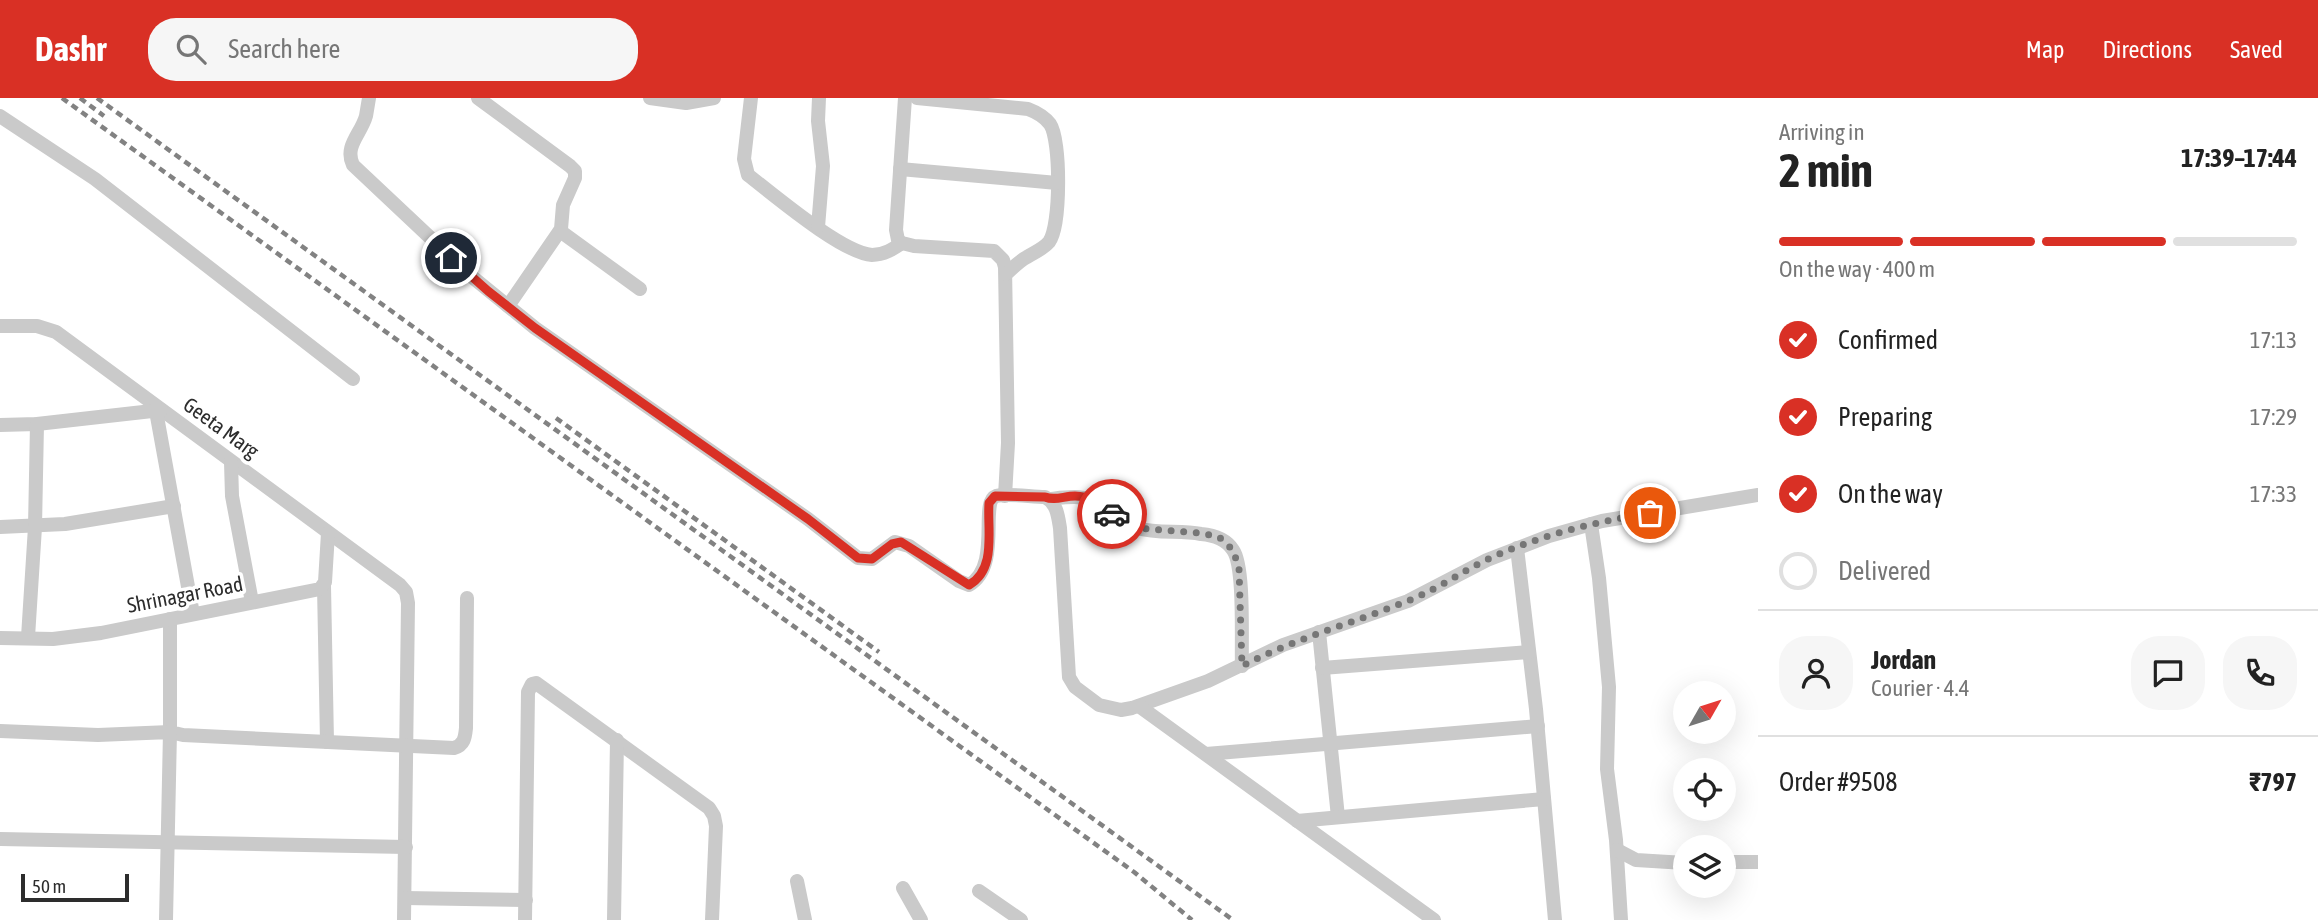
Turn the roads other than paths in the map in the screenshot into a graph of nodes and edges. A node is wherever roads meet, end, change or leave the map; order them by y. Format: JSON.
{"nodes":[{"id":1,"x":369,"y":98,"type":"edge"},
{"id":2,"x":478,"y":98,"type":"edge"},
{"id":3,"x":650,"y":98,"type":"edge"},
{"id":4,"x":714,"y":98,"type":"edge"},
{"id":5,"x":751,"y":98,"type":"edge"},
{"id":6,"x":820,"y":98,"type":"edge"},
{"id":7,"x":905,"y":98,"type":"edge"},
{"id":8,"x":917,"y":98,"type":"edge"},
{"id":9,"x":0,"y":116,"type":"edge"},
{"id":10,"x":900,"y":169,"type":"junction"},
{"id":11,"x":1057,"y":183,"type":"junction"},
{"id":12,"x":818,"y":227,"type":"junction"},
{"id":13,"x":560,"y":231,"type":"junction"},
{"id":14,"x":902,"y":243,"type":"junction"},
{"id":15,"x":1006,"y":274,"type":"junction"},
{"id":16,"x":640,"y":289,"type":"dead end"},
{"id":17,"x":508,"y":306,"type":"junction"},
{"id":18,"x":0,"y":326,"type":"edge"},
{"id":19,"x":353,"y":379,"type":"dead end"},
{"id":20,"x":159,"y":411,"type":"junction"},
{"id":21,"x":37,"y":424,"type":"junction"},
{"id":22,"x":0,"y":425,"type":"edge"},
{"id":23,"x":231,"y":462,"type":"junction"},
{"id":24,"x":1758,"y":495,"type":"edge"},
{"id":25,"x":1005,"y":496,"type":"junction"},
{"id":26,"x":1050,"y":499,"type":"junction"},
{"id":27,"x":174,"y":506,"type":"junction"},
{"id":28,"x":1591,"y":524,"type":"junction"},
{"id":29,"x":0,"y":527,"type":"edge"},
{"id":30,"x":35,"y":527,"type":"junction"},
{"id":31,"x":328,"y":534,"type":"junction"},
{"id":32,"x":1517,"y":548,"type":"junction"},
{"id":33,"x":324,"y":586,"type":"junction"},
{"id":34,"x":467,"y":598,"type":"dead end"},
{"id":35,"x":253,"y":603,"type":"junction"},
{"id":36,"x":193,"y":614,"type":"junction"},
{"id":37,"x":170,"y":619,"type":"junction"},
{"id":38,"x":1319,"y":632,"type":"junction"},
{"id":39,"x":28,"y":637,"type":"junction"},
{"id":40,"x":0,"y":638,"type":"edge"},
{"id":41,"x":1529,"y":652,"type":"junction"},
{"id":42,"x":1242,"y":666,"type":"junction"},
{"id":43,"x":1322,"y":668,"type":"junction"},
{"id":44,"x":1139,"y":706,"type":"junction"},
{"id":45,"x":1538,"y":726,"type":"junction"},
{"id":46,"x":0,"y":731,"type":"edge"},
{"id":47,"x":170,"y":732,"type":"junction"},
{"id":48,"x":617,"y":740,"type":"junction"},
{"id":49,"x":327,"y":742,"type":"junction"},
{"id":50,"x":1330,"y":744,"type":"junction"},
{"id":51,"x":407,"y":746,"type":"junction"},
{"id":52,"x":1206,"y":754,"type":"junction"},
{"id":53,"x":1544,"y":799,"type":"junction"},
{"id":54,"x":1338,"y":817,"type":"junction"},
{"id":55,"x":1297,"y":821,"type":"junction"},
{"id":56,"x":0,"y":839,"type":"edge"},
{"id":57,"x":166,"y":842,"type":"junction"},
{"id":58,"x":406,"y":847,"type":"junction"},
{"id":59,"x":1617,"y":850,"type":"junction"},
{"id":60,"x":1673,"y":862,"type":"edge"},
{"id":61,"x":1736,"y":862,"type":"edge"},
{"id":62,"x":1758,"y":862,"type":"edge"},
{"id":63,"x":797,"y":881,"type":"dead end"},
{"id":64,"x":903,"y":888,"type":"dead end"},
{"id":65,"x":979,"y":891,"type":"dead end"},
{"id":66,"x":405,"y":898,"type":"junction"},
{"id":67,"x":526,"y":900,"type":"junction"},
{"id":68,"x":166,"y":920,"type":"edge"},
{"id":69,"x":404,"y":920,"type":"edge"},
{"id":70,"x":526,"y":920,"type":"edge"},
{"id":71,"x":614,"y":920,"type":"edge"},
{"id":72,"x":712,"y":920,"type":"edge"},
{"id":73,"x":805,"y":920,"type":"edge"},
{"id":74,"x":921,"y":920,"type":"edge"},
{"id":75,"x":1021,"y":920,"type":"edge"},
{"id":76,"x":1434,"y":920,"type":"edge"},
{"id":77,"x":1555,"y":920,"type":"edge"},
{"id":78,"x":1621,"y":920,"type":"edge"}],
"edges":[{"from":1,"to":17,"type":"street"},
{"from":2,"to":13,"type":"street"},
{"from":3,"to":4,"type":"street"},
{"from":5,"to":12,"type":"street"},
{"from":6,"to":12,"type":"street"},
{"from":7,"to":10,"type":"street"},
{"from":8,"to":11,"type":"street"},
{"from":9,"to":19,"type":"street"},
{"from":10,"to":11,"type":"street"},
{"from":10,"to":14,"type":"street"},
{"from":11,"to":15,"type":"street"},
{"from":12,"to":14,"type":"street"},
{"from":13,"to":16,"type":"street"},
{"from":13,"to":17,"type":"street"},
{"from":14,"to":15,"type":"street"},
{"from":15,"to":25,"type":"street"},
{"from":17,"to":25,"type":"street"},
{"from":18,"to":20,"type":"street","name":"Geeta Marg"},
{"from":20,"to":21,"type":"street"},
{"from":20,"to":23,"type":"street","name":"Geeta Marg"},
{"from":20,"to":27,"type":"street"},
{"from":21,"to":22,"type":"street"},
{"from":21,"to":30,"type":"street"},
{"from":23,"to":31,"type":"street","name":"Geeta Marg"},
{"from":23,"to":35,"type":"street"},
{"from":24,"to":28,"type":"street"},
{"from":25,"to":26,"type":"street"},
{"from":26,"to":42,"type":"street"},
{"from":26,"to":44,"type":"street"},
{"from":27,"to":30,"type":"street"},
{"from":27,"to":36,"type":"street"},
{"from":28,"to":32,"type":"street"},
{"from":28,"to":59,"type":"street"},
{"from":29,"to":30,"type":"street"},
{"from":30,"to":39,"type":"street"},
{"from":31,"to":33,"type":"street"},
{"from":31,"to":51,"type":"street","name":"Geeta Marg"},
{"from":32,"to":38,"type":"street"},
{"from":32,"to":41,"type":"street"},
{"from":33,"to":35,"type":"street","name":"Shrinagar Road"},
{"from":33,"to":49,"type":"street"},
{"from":34,"to":51,"type":"street"},
{"from":35,"to":36,"type":"street","name":"Shrinagar Road"},
{"from":36,"to":37,"type":"street","name":"Shrinagar Road"},
{"from":37,"to":39,"type":"street","name":"Shrinagar Road"},
{"from":37,"to":47,"type":"street"},
{"from":38,"to":42,"type":"street"},
{"from":38,"to":43,"type":"street"},
{"from":39,"to":40,"type":"street","name":"Shrinagar Road"},
{"from":41,"to":43,"type":"street"},
{"from":41,"to":45,"type":"street"},
{"from":42,"to":44,"type":"street"},
{"from":43,"to":50,"type":"street"},
{"from":44,"to":52,"type":"street"},
{"from":45,"to":50,"type":"street"},
{"from":45,"to":53,"type":"street"},
{"from":46,"to":47,"type":"street"},
{"from":47,"to":49,"type":"street"},
{"from":47,"to":57,"type":"street"},
{"from":48,"to":67,"type":"street"},
{"from":48,"to":71,"type":"street"},
{"from":48,"to":72,"type":"street"},
{"from":49,"to":51,"type":"street"},
{"from":50,"to":52,"type":"street"},
{"from":50,"to":54,"type":"street"},
{"from":51,"to":58,"type":"street"},
{"from":52,"to":55,"type":"street"},
{"from":53,"to":54,"type":"street"},
{"from":53,"to":77,"type":"street"},
{"from":54,"to":55,"type":"street"},
{"from":55,"to":76,"type":"street"},
{"from":56,"to":57,"type":"street"},
{"from":57,"to":58,"type":"street"},
{"from":57,"to":68,"type":"street"},
{"from":58,"to":66,"type":"street"},
{"from":59,"to":60,"type":"street"},
{"from":59,"to":78,"type":"street"},
{"from":61,"to":62,"type":"street"},
{"from":63,"to":73,"type":"street"},
{"from":64,"to":74,"type":"street"},
{"from":65,"to":75,"type":"street"},
{"from":66,"to":67,"type":"street"},
{"from":66,"to":69,"type":"street"},
{"from":67,"to":70,"type":"street"}]}
